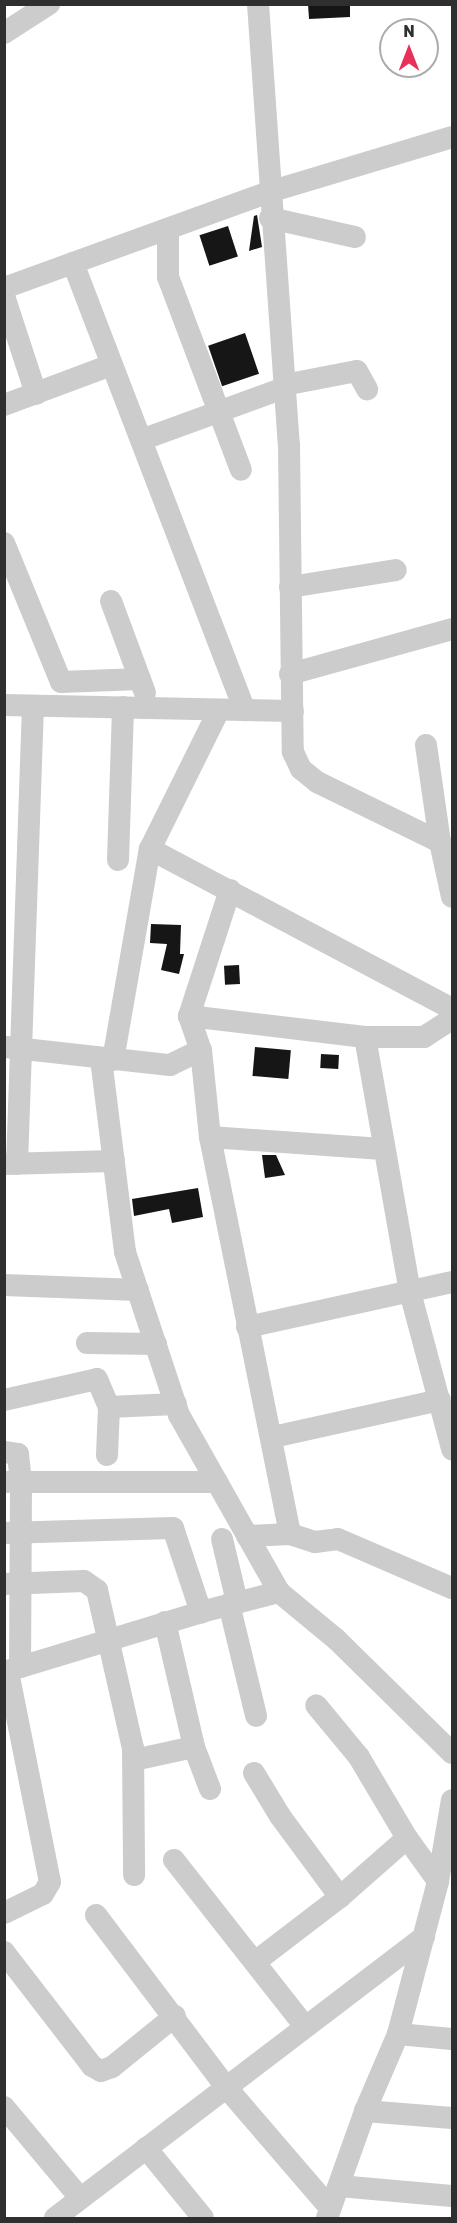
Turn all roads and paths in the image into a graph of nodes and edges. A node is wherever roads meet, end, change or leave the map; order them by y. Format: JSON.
{"nodes":[{"id":1,"x":49,"y":4,"type":"edge"},
{"id":2,"x":258,"y":4,"type":"edge"},
{"id":3,"x":4,"y":33,"type":"edge"},
{"id":4,"x":453,"y":137,"type":"edge"},
{"id":5,"x":269,"y":192,"type":"junction"},
{"id":6,"x":270,"y":218,"type":"junction"},
{"id":7,"x":168,"y":229,"type":"junction"},
{"id":8,"x":354,"y":237,"type":"dead end"},
{"id":9,"x":73,"y":263,"type":"junction"},
{"id":10,"x":4,"y":288,"type":"edge"},
{"id":11,"x":4,"y":296,"type":"edge"},
{"id":12,"x":111,"y":365,"type":"junction"},
{"id":13,"x":284,"y":386,"type":"junction"},
{"id":14,"x":368,"y":389,"type":"dead end"},
{"id":15,"x":36,"y":394,"type":"junction"},
{"id":16,"x":4,"y":405,"type":"edge"},
{"id":17,"x":220,"y":411,"type":"junction"},
{"id":18,"x":141,"y":440,"type":"junction"},
{"id":19,"x":241,"y":470,"type":"dead end"},
{"id":20,"x":4,"y":543,"type":"edge"},
{"id":21,"x":396,"y":570,"type":"dead end"},
{"id":22,"x":290,"y":587,"type":"junction"},
{"id":23,"x":111,"y":601,"type":"dead end"},
{"id":24,"x":453,"y":629,"type":"edge"},
{"id":25,"x":290,"y":674,"type":"junction"},
{"id":26,"x":140,"y":680,"type":"junction"},
{"id":27,"x":4,"y":705,"type":"edge"},
{"id":28,"x":33,"y":706,"type":"junction"},
{"id":29,"x":123,"y":707,"type":"junction"},
{"id":30,"x":151,"y":708,"type":"junction"},
{"id":31,"x":219,"y":710,"type":"junction"},
{"id":32,"x":244,"y":710,"type":"junction"},
{"id":33,"x":293,"y":711,"type":"junction"},
{"id":34,"x":426,"y":745,"type":"dead end"},
{"id":35,"x":440,"y":842,"type":"junction"},
{"id":36,"x":150,"y":849,"type":"junction"},
{"id":37,"x":118,"y":860,"type":"dead end"},
{"id":38,"x":230,"y":890,"type":"junction"},
{"id":39,"x":453,"y":897,"type":"edge"},
{"id":40,"x":453,"y":1010,"type":"edge"},
{"id":41,"x":189,"y":1016,"type":"junction"},
{"id":42,"x":453,"y":1019,"type":"edge"},
{"id":43,"x":365,"y":1037,"type":"junction"},
{"id":44,"x":12,"y":1048,"type":"edge"},
{"id":45,"x":201,"y":1050,"type":"junction"},
{"id":46,"x":107,"y":1059,"type":"junction"},
{"id":47,"x":210,"y":1137,"type":"junction"},
{"id":48,"x":383,"y":1149,"type":"junction"},
{"id":49,"x":114,"y":1161,"type":"junction"},
{"id":50,"x":10,"y":1164,"type":"edge"},
{"id":51,"x":453,"y":1282,"type":"edge"},
{"id":52,"x":4,"y":1285,"type":"edge"},
{"id":53,"x":138,"y":1290,"type":"junction"},
{"id":54,"x":410,"y":1292,"type":"junction"},
{"id":55,"x":247,"y":1327,"type":"junction"},
{"id":56,"x":87,"y":1343,"type":"dead end"},
{"id":57,"x":156,"y":1344,"type":"junction"},
{"id":58,"x":4,"y":1400,"type":"edge"},
{"id":59,"x":440,"y":1400,"type":"junction"},
{"id":60,"x":176,"y":1404,"type":"junction"},
{"id":61,"x":109,"y":1407,"type":"junction"},
{"id":62,"x":273,"y":1437,"type":"junction"},
{"id":63,"x":453,"y":1449,"type":"edge"},
{"id":64,"x":4,"y":1452,"type":"edge"},
{"id":65,"x":107,"y":1455,"type":"dead end"},
{"id":66,"x":13,"y":1482,"type":"edge"},
{"id":67,"x":217,"y":1482,"type":"junction"},
{"id":68,"x":12,"y":1532,"type":"edge"},
{"id":69,"x":290,"y":1534,"type":"junction"},
{"id":70,"x":247,"y":1536,"type":"junction"},
{"id":71,"x":222,"y":1539,"type":"dead end"},
{"id":72,"x":12,"y":1584,"type":"edge"},
{"id":73,"x":453,"y":1588,"type":"edge"},
{"id":74,"x":279,"y":1592,"type":"junction"},
{"id":75,"x":233,"y":1603,"type":"junction"},
{"id":76,"x":201,"y":1611,"type":"junction"},
{"id":77,"x":165,"y":1622,"type":"junction"},
{"id":78,"x":109,"y":1639,"type":"junction"},
{"id":79,"x":11,"y":1670,"type":"edge"},
{"id":80,"x":316,"y":1705,"type":"dead end"},
{"id":81,"x":256,"y":1716,"type":"dead end"},
{"id":82,"x":194,"y":1747,"type":"junction"},
{"id":83,"x":453,"y":1753,"type":"edge"},
{"id":84,"x":134,"y":1760,"type":"junction"},
{"id":85,"x":255,"y":1773,"type":"dead end"},
{"id":86,"x":210,"y":1789,"type":"dead end"},
{"id":87,"x":453,"y":1800,"type":"edge"},
{"id":88,"x":407,"y":1838,"type":"junction"},
{"id":89,"x":174,"y":1860,"type":"dead end"},
{"id":90,"x":134,"y":1875,"type":"dead end"},
{"id":91,"x":438,"y":1881,"type":"junction"},
{"id":92,"x":340,"y":1898,"type":"junction"},
{"id":93,"x":4,"y":1912,"type":"edge"},
{"id":94,"x":96,"y":1914,"type":"dead end"},
{"id":95,"x":424,"y":1938,"type":"junction"},
{"id":96,"x":4,"y":1952,"type":"edge"},
{"id":97,"x":255,"y":1962,"type":"junction"},
{"id":98,"x":176,"y":2016,"type":"junction"},
{"id":99,"x":304,"y":2025,"type":"junction"},
{"id":100,"x":398,"y":2034,"type":"junction"},
{"id":101,"x":453,"y":2039,"type":"edge"},
{"id":102,"x":226,"y":2087,"type":"junction"},
{"id":103,"x":4,"y":2107,"type":"edge"},
{"id":104,"x":365,"y":2111,"type":"junction"},
{"id":105,"x":453,"y":2118,"type":"edge"},
{"id":106,"x":146,"y":2148,"type":"junction"},
{"id":107,"x":339,"y":2186,"type":"junction"},
{"id":108,"x":453,"y":2196,"type":"edge"},
{"id":109,"x":80,"y":2198,"type":"junction"},
{"id":110,"x":329,"y":2213,"type":"edge"},
{"id":111,"x":55,"y":2218,"type":"edge"},
{"id":112,"x":203,"y":2218,"type":"edge"}],
"edges":[{"from":1,"to":3,"type":"street"},
{"from":2,"to":5,"type":"street"},
{"from":4,"to":5,"type":"street"},
{"from":5,"to":6,"type":"street"},
{"from":5,"to":7,"type":"street"},
{"from":6,"to":8,"type":"street"},
{"from":6,"to":13,"type":"street"},
{"from":7,"to":9,"type":"street"},
{"from":7,"to":17,"type":"street"},
{"from":9,"to":10,"type":"street"},
{"from":9,"to":12,"type":"street"},
{"from":11,"to":15,"type":"street"},
{"from":12,"to":15,"type":"street"},
{"from":12,"to":18,"type":"street"},
{"from":13,"to":14,"type":"street"},
{"from":13,"to":17,"type":"street"},
{"from":13,"to":22,"type":"street"},
{"from":15,"to":16,"type":"street"},
{"from":17,"to":18,"type":"street"},
{"from":17,"to":19,"type":"street"},
{"from":18,"to":32,"type":"street"},
{"from":20,"to":26,"type":"street"},
{"from":21,"to":22,"type":"street"},
{"from":22,"to":25,"type":"street"},
{"from":23,"to":26,"type":"street"},
{"from":24,"to":25,"type":"street"},
{"from":25,"to":33,"type":"street"},
{"from":26,"to":30,"type":"street"},
{"from":27,"to":28,"type":"street"},
{"from":28,"to":29,"type":"street"},
{"from":28,"to":44,"type":"street"},
{"from":29,"to":30,"type":"street"},
{"from":29,"to":37,"type":"street"},
{"from":30,"to":31,"type":"street"},
{"from":31,"to":32,"type":"street"},
{"from":31,"to":36,"type":"street"},
{"from":32,"to":33,"type":"street"},
{"from":33,"to":35,"type":"street"},
{"from":34,"to":35,"type":"street"},
{"from":35,"to":39,"type":"street"},
{"from":36,"to":38,"type":"street"},
{"from":36,"to":46,"type":"street"},
{"from":38,"to":40,"type":"street"},
{"from":38,"to":41,"type":"street"},
{"from":41,"to":43,"type":"street"},
{"from":41,"to":45,"type":"street"},
{"from":42,"to":43,"type":"street"},
{"from":43,"to":48,"type":"street"},
{"from":44,"to":46,"type":"street"},
{"from":44,"to":50,"type":"street"},
{"from":45,"to":46,"type":"street"},
{"from":45,"to":47,"type":"street"},
{"from":46,"to":49,"type":"street"},
{"from":47,"to":48,"type":"street"},
{"from":47,"to":55,"type":"street"},
{"from":48,"to":54,"type":"street"},
{"from":49,"to":50,"type":"street"},
{"from":49,"to":53,"type":"street"},
{"from":51,"to":54,"type":"street"},
{"from":52,"to":53,"type":"street"},
{"from":53,"to":57,"type":"street"},
{"from":54,"to":55,"type":"street"},
{"from":54,"to":59,"type":"street"},
{"from":55,"to":62,"type":"street"},
{"from":56,"to":57,"type":"street"},
{"from":57,"to":60,"type":"street"},
{"from":58,"to":61,"type":"street"},
{"from":59,"to":62,"type":"street"},
{"from":59,"to":63,"type":"street"},
{"from":60,"to":61,"type":"street"},
{"from":60,"to":67,"type":"street"},
{"from":61,"to":65,"type":"street"},
{"from":62,"to":69,"type":"street"},
{"from":64,"to":66,"type":"street"},
{"from":66,"to":67,"type":"street"},
{"from":66,"to":68,"type":"street"},
{"from":67,"to":70,"type":"street"},
{"from":68,"to":72,"type":"street"},
{"from":68,"to":76,"type":"street"},
{"from":69,"to":70,"type":"street"},
{"from":69,"to":73,"type":"street"},
{"from":70,"to":74,"type":"street"},
{"from":71,"to":75,"type":"street"},
{"from":72,"to":78,"type":"street"},
{"from":72,"to":79,"type":"street"},
{"from":74,"to":75,"type":"street"},
{"from":74,"to":83,"type":"street"},
{"from":75,"to":76,"type":"street"},
{"from":75,"to":81,"type":"street"},
{"from":76,"to":77,"type":"street"},
{"from":77,"to":78,"type":"street"},
{"from":77,"to":82,"type":"street"},
{"from":78,"to":79,"type":"street"},
{"from":78,"to":84,"type":"street"},
{"from":79,"to":93,"type":"street"},
{"from":80,"to":88,"type":"street"},
{"from":82,"to":84,"type":"street"},
{"from":82,"to":86,"type":"street"},
{"from":84,"to":90,"type":"street"},
{"from":85,"to":92,"type":"street"},
{"from":87,"to":91,"type":"street"},
{"from":88,"to":91,"type":"street"},
{"from":88,"to":92,"type":"street"},
{"from":89,"to":97,"type":"street"},
{"from":91,"to":95,"type":"street"},
{"from":92,"to":97,"type":"street"},
{"from":94,"to":98,"type":"street"},
{"from":95,"to":99,"type":"street"},
{"from":95,"to":100,"type":"street"},
{"from":96,"to":98,"type":"street"},
{"from":97,"to":99,"type":"street"},
{"from":98,"to":102,"type":"street"},
{"from":99,"to":102,"type":"street"},
{"from":100,"to":101,"type":"street"},
{"from":100,"to":104,"type":"street"},
{"from":102,"to":106,"type":"street"},
{"from":102,"to":110,"type":"street"},
{"from":103,"to":109,"type":"street"},
{"from":104,"to":105,"type":"street"},
{"from":104,"to":107,"type":"street"},
{"from":106,"to":109,"type":"street"},
{"from":106,"to":112,"type":"street"},
{"from":107,"to":108,"type":"street"},
{"from":107,"to":110,"type":"street"},
{"from":109,"to":111,"type":"street"}]}
